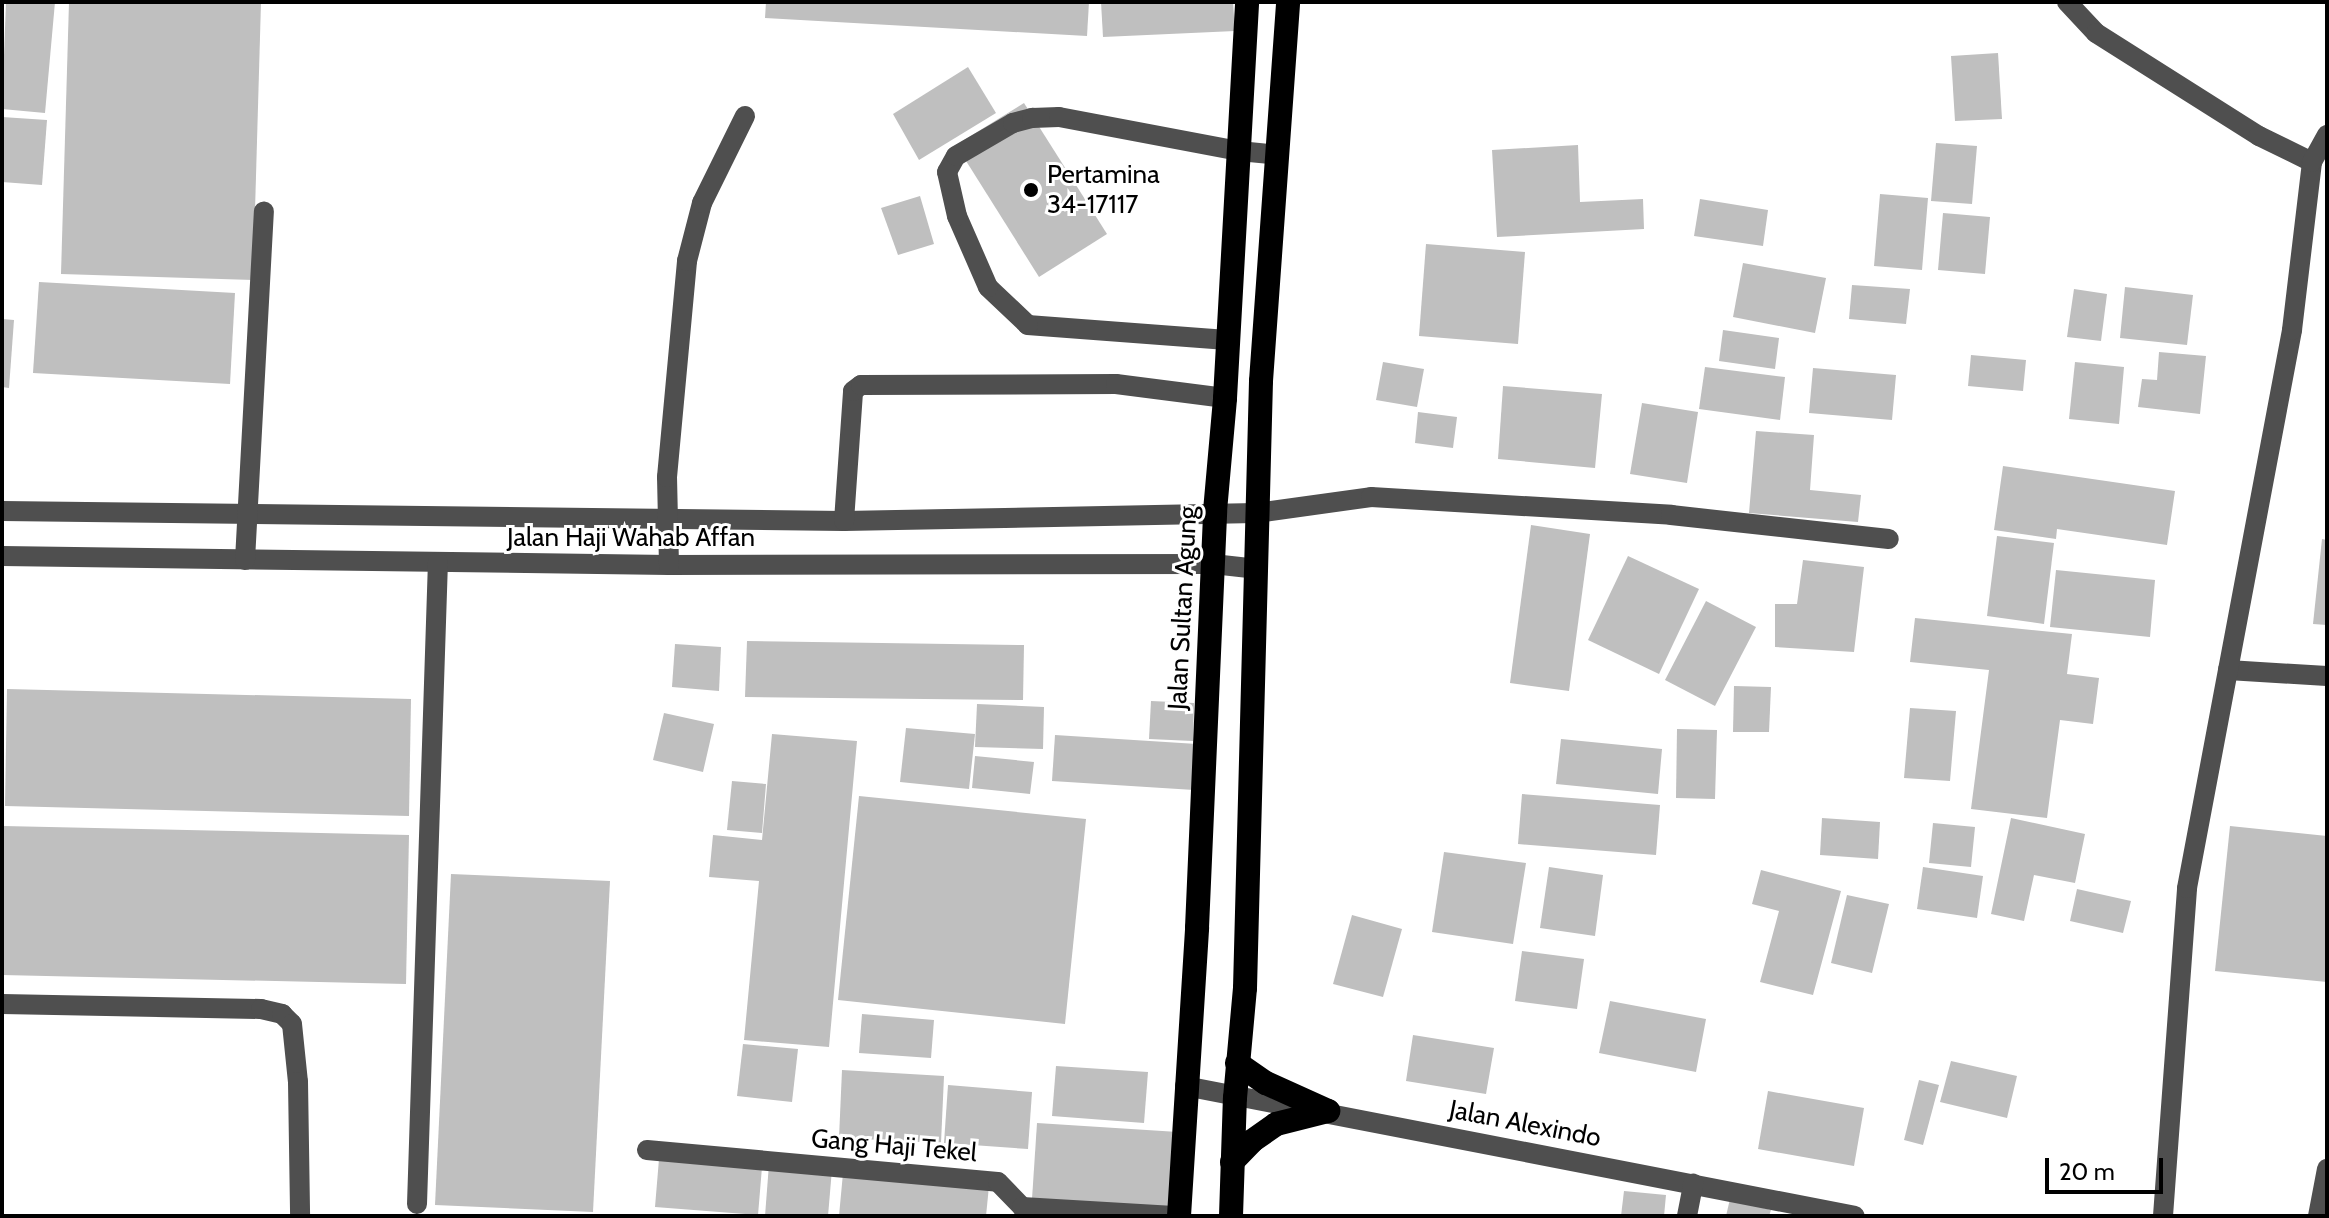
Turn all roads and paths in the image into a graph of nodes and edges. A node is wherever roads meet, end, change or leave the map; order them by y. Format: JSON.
{"nodes":[{"id":1,"x":1247,"y":2,"type":"edge"},
{"id":2,"x":1288,"y":2,"type":"edge"},
{"id":3,"x":2067,"y":2,"type":"edge"},
{"id":4,"x":745,"y":116,"type":"dead end"},
{"id":5,"x":2326,"y":141,"type":"edge"},
{"id":6,"x":1239,"y":151,"type":"junction"},
{"id":7,"x":1279,"y":155,"type":"junction"},
{"id":8,"x":2312,"y":162,"type":"junction"},
{"id":9,"x":264,"y":212,"type":"dead end"},
{"id":10,"x":1227,"y":340,"type":"junction"},
{"id":11,"x":1225,"y":398,"type":"junction"},
{"id":12,"x":2,"y":511,"type":"edge"},
{"id":13,"x":1215,"y":511,"type":"junction"},
{"id":14,"x":1256,"y":513,"type":"junction"},
{"id":15,"x":246,"y":515,"type":"junction"},
{"id":16,"x":670,"y":519,"type":"junction"},
{"id":17,"x":844,"y":521,"type":"junction"},
{"id":18,"x":1889,"y":539,"type":"dead end"},
{"id":19,"x":2,"y":556,"type":"edge"},
{"id":20,"x":245,"y":560,"type":"junction"},
{"id":21,"x":438,"y":562,"type":"junction"},
{"id":22,"x":1213,"y":564,"type":"junction"},
{"id":23,"x":669,"y":565,"type":"junction"},
{"id":24,"x":1258,"y":569,"type":"junction"},
{"id":25,"x":2228,"y":670,"type":"junction"},
{"id":26,"x":2327,"y":676,"type":"edge"},
{"id":27,"x":2,"y":1004,"type":"edge"},
{"id":28,"x":1237,"y":1063,"type":"junction"},
{"id":29,"x":1185,"y":1086,"type":"junction"},
{"id":30,"x":1235,"y":1098,"type":"junction"},
{"id":31,"x":1328,"y":1111,"type":"junction"},
{"id":32,"x":647,"y":1150,"type":"dead end"},
{"id":33,"x":1232,"y":1162,"type":"junction"},
{"id":34,"x":2325,"y":1183,"type":"edge"},
{"id":35,"x":1693,"y":1184,"type":"junction"},
{"id":36,"x":417,"y":1204,"type":"dead end"},
{"id":37,"x":300,"y":1216,"type":"edge"},
{"id":38,"x":1177,"y":1216,"type":"edge"},
{"id":39,"x":1231,"y":1216,"type":"edge"},
{"id":40,"x":1687,"y":1216,"type":"edge"},
{"id":41,"x":1855,"y":1216,"type":"edge"},
{"id":42,"x":2163,"y":1216,"type":"edge"},
{"id":43,"x":2318,"y":1216,"type":"edge"}],
"edges":[{"from":1,"to":6,"type":"highway","name":"Jalan Sultan Agung"},
{"from":2,"to":7,"type":"highway"},
{"from":3,"to":8,"type":"street"},
{"from":4,"to":16,"type":"street"},
{"from":5,"to":8,"type":"street"},
{"from":6,"to":7,"type":"street"},
{"from":6,"to":10,"type":"highway","name":"Jalan Sultan Agung"},
{"from":6,"to":10,"type":"street"},
{"from":7,"to":14,"type":"highway"},
{"from":8,"to":25,"type":"street"},
{"from":9,"to":15,"type":"street"},
{"from":10,"to":11,"type":"highway","name":"Jalan Sultan Agung"},
{"from":11,"to":13,"type":"highway","name":"Jalan Sultan Agung"},
{"from":11,"to":17,"type":"street"},
{"from":12,"to":15,"type":"street","name":"Jalan Haji Wahab Affan"},
{"from":13,"to":14,"type":"street","name":"Jalan Haji Wahab Affan"},
{"from":13,"to":17,"type":"street","name":"Jalan Haji Wahab Affan"},
{"from":13,"to":22,"type":"highway","name":"Jalan Sultan Agung"},
{"from":14,"to":18,"type":"street","name":"Jalan Haji Wahab Affan"},
{"from":14,"to":24,"type":"highway"},
{"from":15,"to":16,"type":"street","name":"Jalan Haji Wahab Affan"},
{"from":15,"to":20,"type":"street"},
{"from":16,"to":17,"type":"street","name":"Jalan Haji Wahab Affan"},
{"from":16,"to":23,"type":"street"},
{"from":19,"to":20,"type":"street","name":"Jalan Haji Wahab Affan"},
{"from":20,"to":21,"type":"street","name":"Jalan Haji Wahab Affan"},
{"from":21,"to":23,"type":"street","name":"Jalan Haji Wahab Affan"},
{"from":21,"to":36,"type":"street"},
{"from":22,"to":23,"type":"street","name":"Jalan Haji Wahab Affan"},
{"from":22,"to":24,"type":"street","name":"Jalan Haji Wahab Affan"},
{"from":22,"to":29,"type":"highway","name":"Jalan Sultan Agung"},
{"from":24,"to":28,"type":"highway"},
{"from":25,"to":26,"type":"street"},
{"from":25,"to":42,"type":"street"},
{"from":27,"to":37,"type":"street"},
{"from":28,"to":30,"type":"highway"},
{"from":28,"to":31,"type":"highway"},
{"from":29,"to":30,"type":"street","name":"Jalan Alexindo"},
{"from":29,"to":38,"type":"highway","name":"Jalan Sultan Agung"},
{"from":30,"to":31,"type":"street","name":"Jalan Alexindo"},
{"from":30,"to":33,"type":"highway"},
{"from":31,"to":33,"type":"highway"},
{"from":31,"to":35,"type":"street","name":"Jalan Alexindo"},
{"from":32,"to":38,"type":"street","name":"Gang Haji Tekel"},
{"from":33,"to":39,"type":"highway"},
{"from":34,"to":43,"type":"street"},
{"from":35,"to":40,"type":"street"},
{"from":35,"to":41,"type":"street","name":"Jalan Alexindo"}]}
